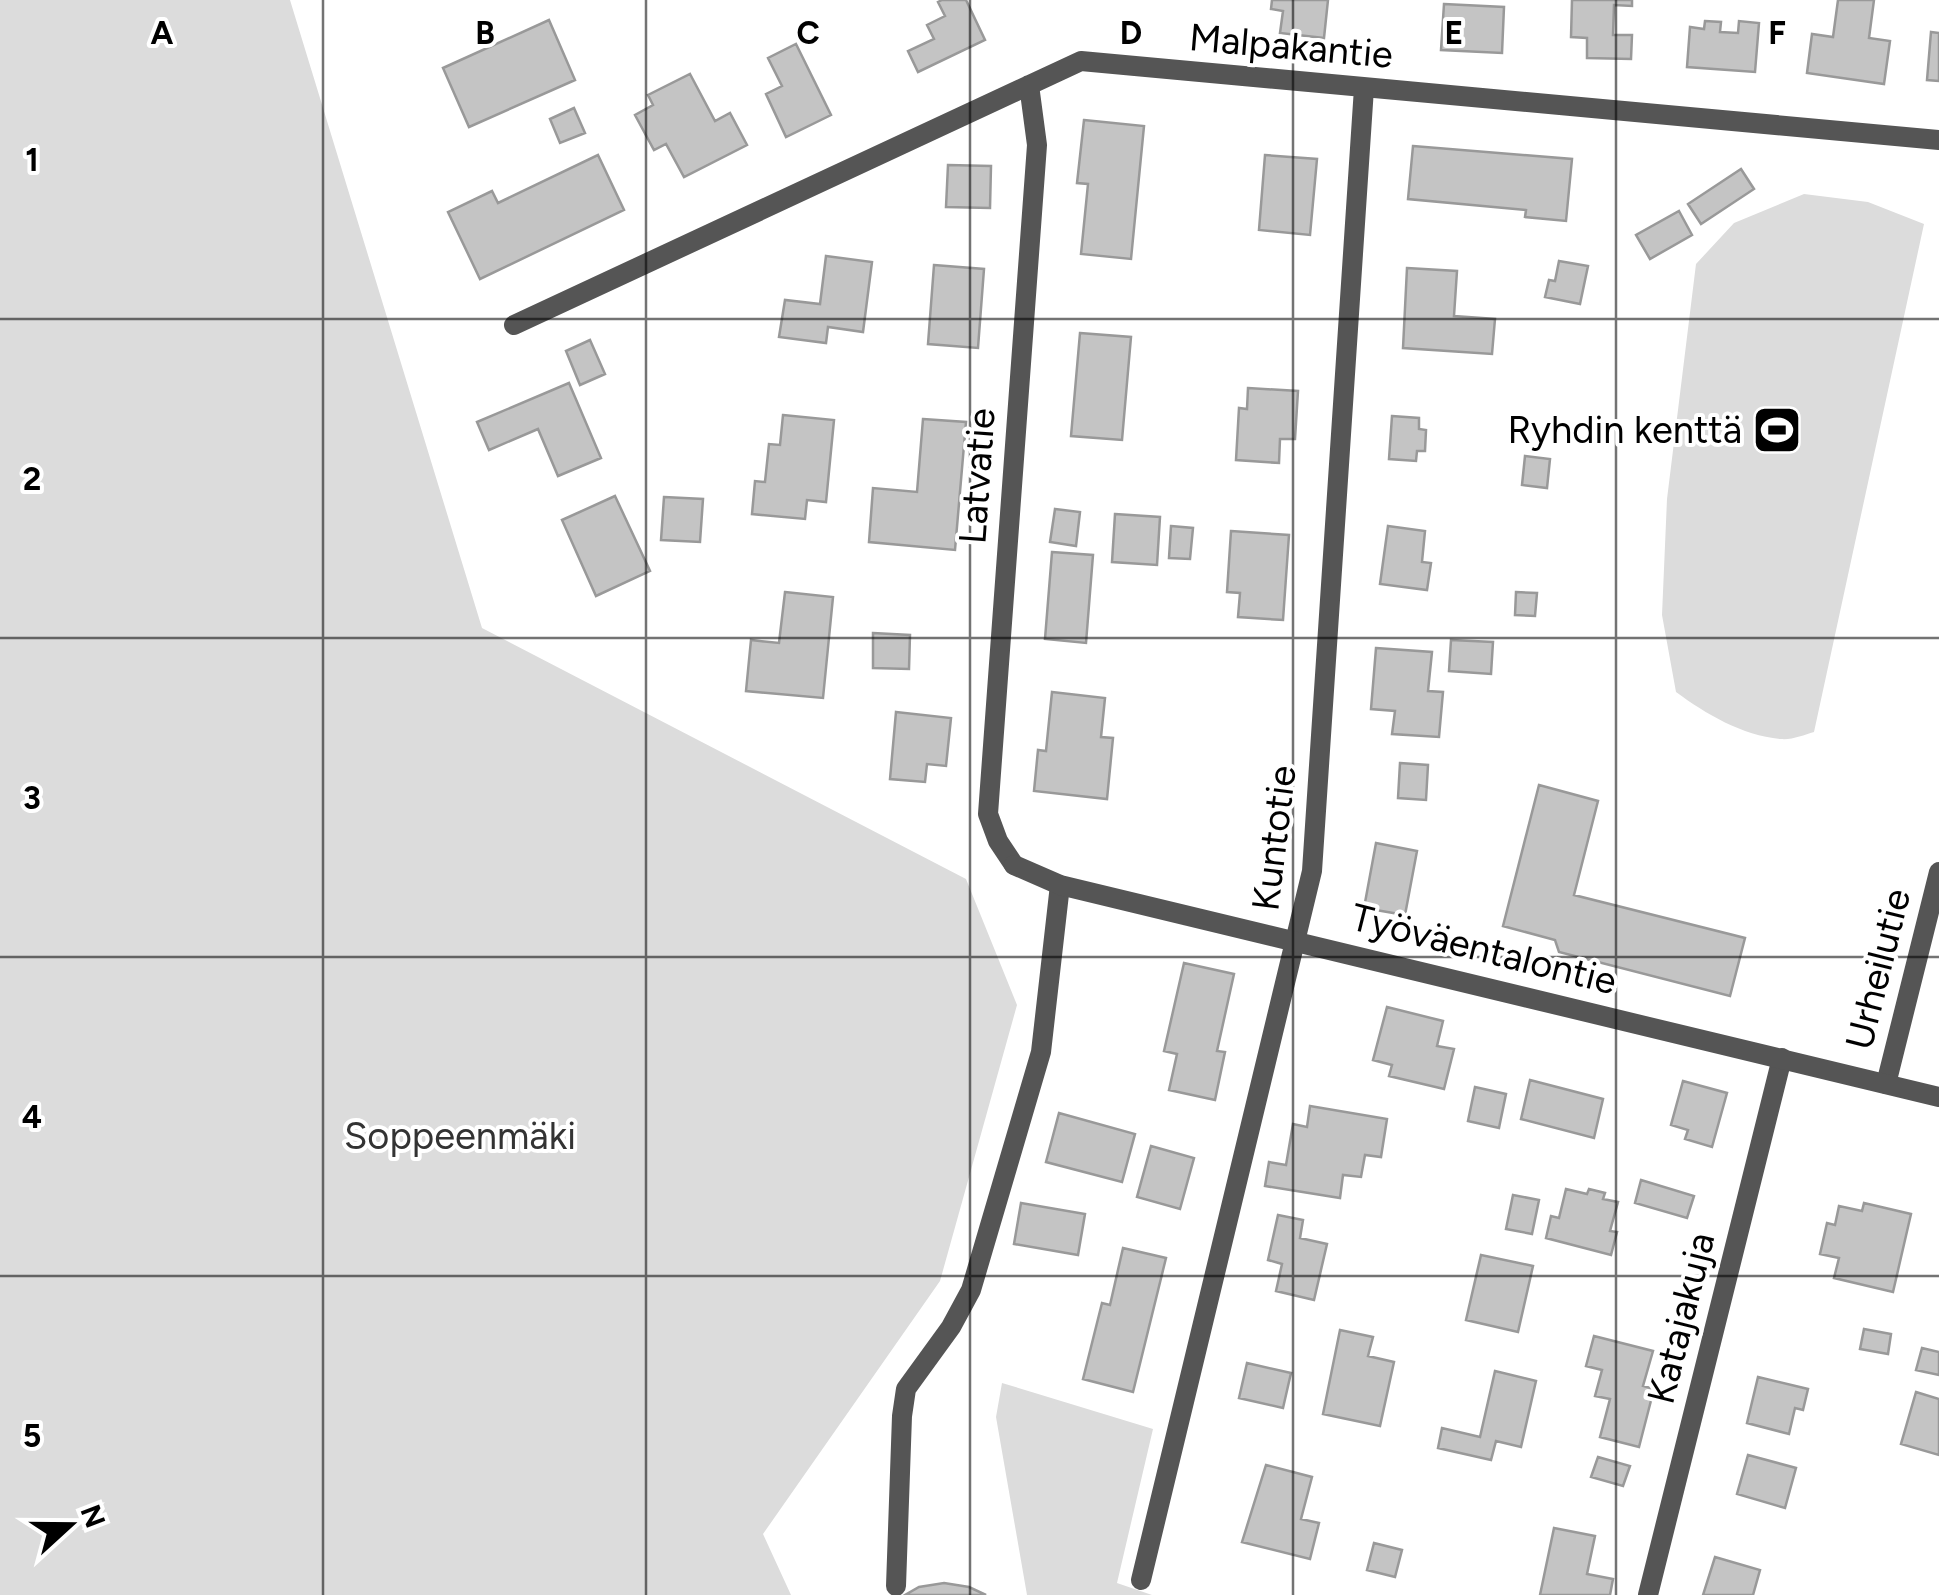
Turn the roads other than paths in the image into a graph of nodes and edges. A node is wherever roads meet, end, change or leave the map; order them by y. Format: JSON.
{"nodes":[{"id":1,"x":1028,"y":86,"type":"junction"},
{"id":2,"x":1364,"y":88,"type":"junction"},
{"id":3,"x":1939,"y":140,"type":"edge"},
{"id":4,"x":514,"y":326,"type":"dead end"},
{"id":5,"x":1014,"y":865,"type":"joint"},
{"id":6,"x":1939,"y":872,"type":"edge"},
{"id":7,"x":1060,"y":884,"type":"junction"},
{"id":8,"x":1296,"y":939,"type":"junction"},
{"id":9,"x":1782,"y":1058,"type":"junction"},
{"id":10,"x":1886,"y":1084,"type":"junction"},
{"id":11,"x":1939,"y":1097,"type":"edge"},
{"id":12,"x":1141,"y":1580,"type":"dead end"},
{"id":13,"x":896,"y":1586,"type":"dead end"},
{"id":14,"x":1648,"y":1595,"type":"edge"}],
"edges":[{"from":1,"to":2,"type":"street","name":"Malpakantie"},
{"from":1,"to":4,"type":"street","name":"Malpakantie"},
{"from":1,"to":5,"type":"street","name":"Latvatie"},
{"from":2,"to":3,"type":"street","name":"Malpakantie"},
{"from":2,"to":8,"type":"street","name":"Kuntotie"},
{"from":5,"to":7,"type":"street","name":"Työväentalontie"},
{"from":6,"to":10,"type":"street","name":"Urheilutie"},
{"from":7,"to":8,"type":"street","name":"Työväentalontie"},
{"from":7,"to":13,"type":"street"},
{"from":8,"to":9,"type":"street","name":"Työväentalontie"},
{"from":8,"to":12,"type":"street","name":"Kuntotie"},
{"from":9,"to":10,"type":"street","name":"Työväentalontie"},
{"from":9,"to":14,"type":"street","name":"Katajakuja"},
{"from":10,"to":11,"type":"street","name":"Työväentalontie"}]}
